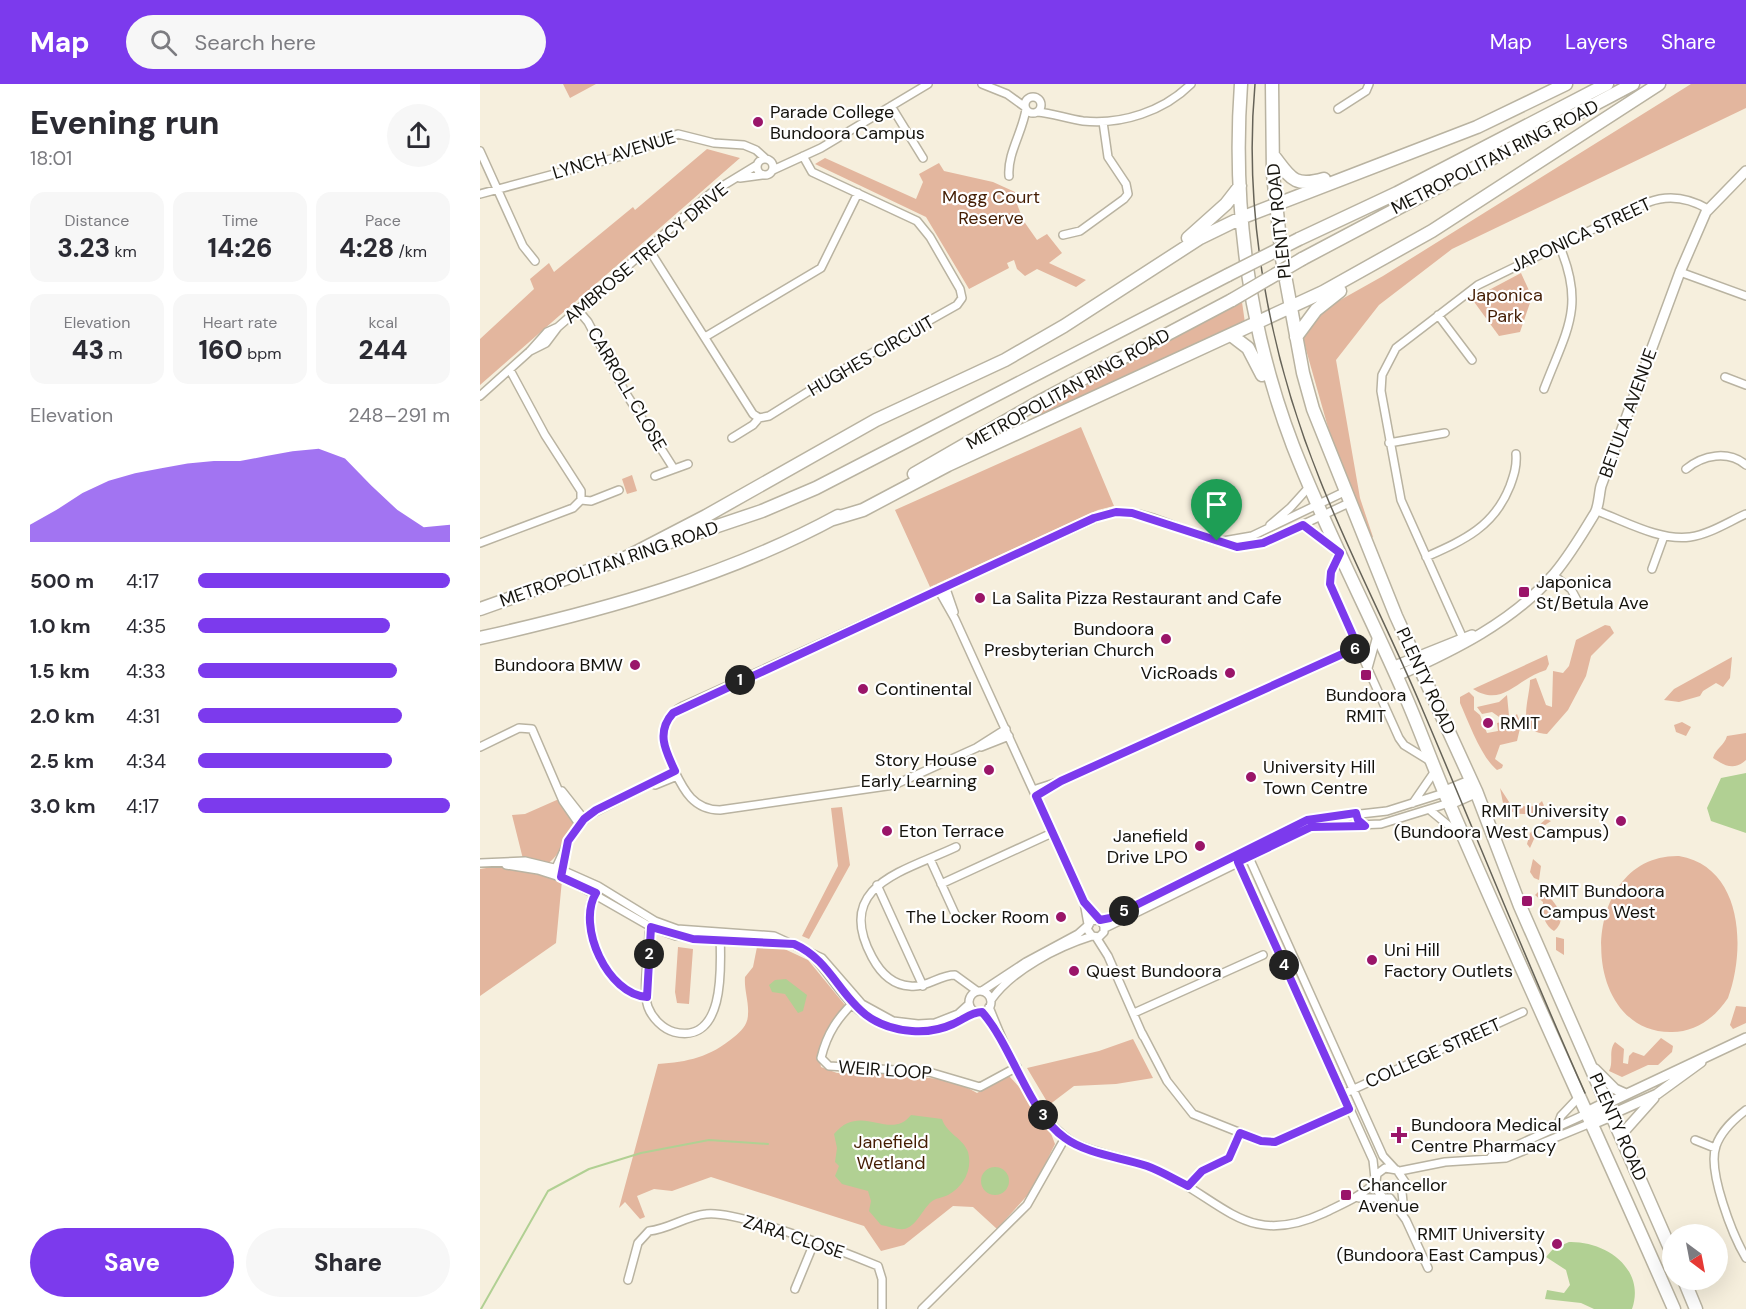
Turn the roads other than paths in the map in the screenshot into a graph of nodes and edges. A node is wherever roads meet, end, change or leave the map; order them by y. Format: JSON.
{"nodes":[{"id":1,"x":928,"y":84,"type":"edge"},
{"id":2,"x":982,"y":84,"type":"edge"},
{"id":3,"x":1186,"y":84,"type":"edge"},
{"id":4,"x":1191,"y":84,"type":"edge"},
{"id":5,"x":1241,"y":84,"type":"edge"},
{"id":6,"x":1272,"y":84,"type":"edge"},
{"id":7,"x":1369,"y":84,"type":"edge"},
{"id":8,"x":1566,"y":84,"type":"edge"},
{"id":9,"x":1607,"y":84,"type":"edge"},
{"id":10,"x":1633,"y":84,"type":"edge"},
{"id":11,"x":1659,"y":84,"type":"edge"},
{"id":12,"x":1006,"y":94,"type":"junction"},
{"id":13,"x":1029,"y":99,"type":"junction"},
{"id":14,"x":1171,"y":99,"type":"junction"},
{"id":15,"x":1040,"y":103,"type":"junction"},
{"id":16,"x":891,"y":106,"type":"junction"},
{"id":17,"x":1026,"y":108,"type":"junction"},
{"id":18,"x":1338,"y":109,"type":"dead end"},
{"id":19,"x":1036,"y":112,"type":"junction"},
{"id":20,"x":1055,"y":114,"type":"junction"},
{"id":21,"x":1103,"y":122,"type":"junction"},
{"id":22,"x":1021,"y":133,"type":"junction"},
{"id":23,"x":750,"y":146,"type":"junction"},
{"id":24,"x":480,"y":151,"type":"edge"},
{"id":25,"x":1273,"y":155,"type":"junction"},
{"id":26,"x":803,"y":156,"type":"junction"},
{"id":27,"x":923,"y":158,"type":"dead end"},
{"id":28,"x":792,"y":159,"type":"junction"},
{"id":29,"x":768,"y":160,"type":"junction"},
{"id":30,"x":757,"y":164,"type":"junction"},
{"id":31,"x":773,"y":170,"type":"junction"},
{"id":32,"x":1360,"y":170,"type":"junction"},
{"id":33,"x":1746,"y":171,"type":"edge"},
{"id":34,"x":762,"y":175,"type":"junction"},
{"id":35,"x":1009,"y":176,"type":"dead end"},
{"id":36,"x":734,"y":179,"type":"junction"},
{"id":37,"x":1240,"y":186,"type":"junction"},
{"id":38,"x":497,"y":188,"type":"junction"},
{"id":39,"x":858,"y":193,"type":"junction"},
{"id":40,"x":480,"y":194,"type":"edge"},
{"id":41,"x":1280,"y":203,"type":"junction"},
{"id":42,"x":1708,"y":209,"type":"junction"},
{"id":43,"x":1236,"y":220,"type":"junction"},
{"id":44,"x":1432,"y":231,"type":"junction"},
{"id":45,"x":1063,"y":235,"type":"dead end"},
{"id":46,"x":1559,"y":245,"type":"junction"},
{"id":47,"x":648,"y":248,"type":"junction"},
{"id":48,"x":535,"y":261,"type":"dead end"},
{"id":49,"x":1680,"y":272,"type":"junction"},
{"id":50,"x":1123,"y":288,"type":"junction"},
{"id":51,"x":1746,"y":296,"type":"edge"},
{"id":52,"x":1294,"y":306,"type":"junction"},
{"id":53,"x":578,"y":310,"type":"junction"},
{"id":54,"x":1438,"y":315,"type":"junction"},
{"id":55,"x":1252,"y":325,"type":"junction"},
{"id":56,"x":1231,"y":335,"type":"junction"},
{"id":57,"x":705,"y":337,"type":"junction"},
{"id":58,"x":1296,"y":337,"type":"junction"},
{"id":59,"x":1472,"y":360,"type":"dead end"},
{"id":60,"x":510,"y":370,"type":"junction"},
{"id":61,"x":1725,"y":377,"type":"dead end"},
{"id":62,"x":1746,"y":385,"type":"edge"},
{"id":63,"x":1544,"y":389,"type":"dead end"},
{"id":64,"x":480,"y":396,"type":"edge"},
{"id":65,"x":759,"y":418,"type":"junction"},
{"id":66,"x":1445,"y":433,"type":"dead end"},
{"id":67,"x":732,"y":438,"type":"dead end"},
{"id":68,"x":1389,"y":443,"type":"junction"},
{"id":69,"x":1292,"y":444,"type":"junction"},
{"id":70,"x":1516,"y":454,"type":"dead end"},
{"id":71,"x":688,"y":464,"type":"dead end"},
{"id":72,"x":1746,"y":465,"type":"edge"},
{"id":73,"x":674,"y":469,"type":"junction"},
{"id":74,"x":1686,"y":469,"type":"dead end"},
{"id":75,"x":655,"y":476,"type":"dead end"},
{"id":76,"x":1309,"y":487,"type":"junction"},
{"id":77,"x":620,"y":490,"type":"dead end"},
{"id":78,"x":1347,"y":498,"type":"junction"},
{"id":79,"x":581,"y":500,"type":"junction"},
{"id":80,"x":1320,"y":511,"type":"junction"},
{"id":81,"x":1597,"y":511,"type":"junction"},
{"id":82,"x":1746,"y":514,"type":"edge"},
{"id":83,"x":833,"y":519,"type":"junction"},
{"id":84,"x":1303,"y":525,"type":"junction"},
{"id":85,"x":1261,"y":532,"type":"junction"},
{"id":86,"x":1664,"y":536,"type":"junction"},
{"id":87,"x":1217,"y":541,"type":"junction"},
{"id":88,"x":480,"y":543,"type":"edge"},
{"id":89,"x":1340,"y":553,"type":"junction"},
{"id":90,"x":627,"y":557,"type":"junction"},
{"id":91,"x":1426,"y":557,"type":"junction"},
{"id":92,"x":1652,"y":569,"type":"dead end"},
{"id":93,"x":1553,"y":575,"type":"junction"},
{"id":94,"x":941,"y":588,"type":"junction"},
{"id":95,"x":1578,"y":602,"type":"dead end"},
{"id":96,"x":480,"y":609,"type":"edge"},
{"id":97,"x":1377,"y":636,"type":"junction"},
{"id":98,"x":480,"y":638,"type":"edge"},
{"id":99,"x":1464,"y":641,"type":"junction"},
{"id":100,"x":1358,"y":647,"type":"junction"},
{"id":101,"x":1417,"y":662,"type":"junction"},
{"id":102,"x":1368,"y":668,"type":"junction"},
{"id":103,"x":1394,"y":672,"type":"junction"},
{"id":104,"x":1007,"y":733,"type":"junction"},
{"id":105,"x":480,"y":747,"type":"edge"},
{"id":106,"x":1434,"y":766,"type":"junction"},
{"id":107,"x":676,"y":774,"type":"junction"},
{"id":108,"x":1474,"y":787,"type":"junction"},
{"id":109,"x":1034,"y":793,"type":"junction"},
{"id":110,"x":1447,"y":798,"type":"junction"},
{"id":111,"x":1413,"y":803,"type":"junction"},
{"id":112,"x":1431,"y":811,"type":"junction"},
{"id":113,"x":1356,"y":813,"type":"junction"},
{"id":114,"x":582,"y":822,"type":"junction"},
{"id":115,"x":1365,"y":826,"type":"junction"},
{"id":116,"x":1053,"y":833,"type":"junction"},
{"id":117,"x":1465,"y":838,"type":"junction"},
{"id":118,"x":956,"y":847,"type":"dead end"},
{"id":119,"x":1247,"y":854,"type":"junction"},
{"id":120,"x":930,"y":859,"type":"junction"},
{"id":121,"x":1236,"y":859,"type":"junction"},
{"id":122,"x":480,"y":863,"type":"edge"},
{"id":123,"x":558,"y":872,"type":"junction"},
{"id":124,"x":941,"y":884,"type":"junction"},
{"id":125,"x":877,"y":885,"type":"junction"},
{"id":126,"x":596,"y":893,"type":"junction"},
{"id":127,"x":1084,"y":902,"type":"junction"},
{"id":128,"x":956,"y":916,"type":"dead end"},
{"id":129,"x":1099,"y":920,"type":"junction"},
{"id":130,"x":653,"y":924,"type":"junction"},
{"id":131,"x":1088,"y":925,"type":"junction"},
{"id":132,"x":1099,"y":934,"type":"junction"},
{"id":133,"x":720,"y":936,"type":"junction"},
{"id":134,"x":1263,"y":954,"type":"dead end"},
{"id":135,"x":960,"y":978,"type":"junction"},
{"id":136,"x":923,"y":986,"type":"junction"},
{"id":137,"x":980,"y":991,"type":"junction"},
{"id":138,"x":647,"y":997,"type":"junction"},
{"id":139,"x":970,"y":1000,"type":"junction"},
{"id":140,"x":855,"y":1002,"type":"junction"},
{"id":141,"x":990,"y":1004,"type":"junction"},
{"id":142,"x":979,"y":1012,"type":"junction"},
{"id":143,"x":1523,"y":1012,"type":"dead end"},
{"id":144,"x":1134,"y":1014,"type":"junction"},
{"id":145,"x":1324,"y":1022,"type":"junction"},
{"id":146,"x":995,"y":1026,"type":"junction"},
{"id":147,"x":1312,"y":1027,"type":"junction"},
{"id":148,"x":1746,"y":1038,"type":"edge"},
{"id":149,"x":1710,"y":1055,"type":"junction"},
{"id":150,"x":1591,"y":1065,"type":"junction"},
{"id":151,"x":1017,"y":1067,"type":"junction"},
{"id":152,"x":1354,"y":1089,"type":"junction"},
{"id":153,"x":1343,"y":1094,"type":"junction"},
{"id":154,"x":1626,"y":1094,"type":"junction"},
{"id":155,"x":1657,"y":1094,"type":"junction"},
{"id":156,"x":1579,"y":1097,"type":"junction"},
{"id":157,"x":1349,"y":1109,"type":"junction"},
{"id":158,"x":1610,"y":1109,"type":"junction"},
{"id":159,"x":1746,"y":1110,"type":"edge"},
{"id":160,"x":1588,"y":1118,"type":"junction"},
{"id":161,"x":1557,"y":1127,"type":"junction"},
{"id":162,"x":1240,"y":1133,"type":"junction"},
{"id":163,"x":1621,"y":1135,"type":"junction"},
{"id":164,"x":1065,"y":1138,"type":"junction"},
{"id":165,"x":1695,"y":1140,"type":"dead end"},
{"id":166,"x":1715,"y":1148,"type":"junction"},
{"id":167,"x":1486,"y":1159,"type":"junction"},
{"id":168,"x":1421,"y":1169,"type":"junction"},
{"id":169,"x":1397,"y":1170,"type":"junction"},
{"id":170,"x":1375,"y":1181,"type":"junction"},
{"id":171,"x":1405,"y":1182,"type":"junction"},
{"id":172,"x":1190,"y":1188,"type":"junction"},
{"id":173,"x":1402,"y":1192,"type":"junction"},
{"id":174,"x":1382,"y":1196,"type":"junction"},
{"id":175,"x":1390,"y":1198,"type":"junction"},
{"id":176,"x":1354,"y":1199,"type":"junction"},
{"id":177,"x":1406,"y":1220,"type":"junction"},
{"id":178,"x":1662,"y":1230,"type":"edge"},
{"id":179,"x":814,"y":1243,"type":"junction"},
{"id":180,"x":1746,"y":1258,"type":"edge"},
{"id":181,"x":1428,"y":1268,"type":"dead end"},
{"id":182,"x":628,"y":1280,"type":"dead end"},
{"id":183,"x":795,"y":1289,"type":"dead end"},
{"id":184,"x":1688,"y":1290,"type":"edge"},
{"id":185,"x":882,"y":1309,"type":"edge"},
{"id":186,"x":922,"y":1309,"type":"edge"},
{"id":187,"x":1674,"y":1309,"type":"edge"},
{"id":188,"x":1696,"y":1309,"type":"edge"}],
"edges":[{"from":1,"to":16,"type":"street"},
{"from":2,"to":12,"type":"street"},
{"from":3,"to":14,"type":"street"},
{"from":4,"to":14,"type":"street"},
{"from":5,"to":37,"type":"highway","name":"PLENTY ROAD"},
{"from":6,"to":25,"type":"highway","name":"PLENTY ROAD"},
{"from":7,"to":18,"type":"street"},
{"from":8,"to":32,"type":"highway"},
{"from":9,"to":90,"type":"highway","name":"METROPOLITAN RING ROAD","bridge":true},
{"from":10,"to":83,"type":"highway","name":"METROPOLITAN RING ROAD","bridge":true},
{"from":11,"to":44,"type":"highway"},
{"from":12,"to":13,"type":"street"},
{"from":12,"to":17,"type":"street"},
{"from":13,"to":15,"type":"street"},
{"from":13,"to":17,"type":"street"},
{"from":14,"to":21,"type":"street"},
{"from":15,"to":19,"type":"street"},
{"from":15,"to":20,"type":"street"},
{"from":16,"to":26,"type":"street"},
{"from":16,"to":27,"type":"street"},
{"from":17,"to":19,"type":"street"},
{"from":17,"to":22,"type":"street"},
{"from":19,"to":20,"type":"street"},
{"from":19,"to":22,"type":"street"},
{"from":20,"to":21,"type":"street"},
{"from":21,"to":45,"type":"street"},
{"from":22,"to":35,"type":"street"},
{"from":23,"to":29,"type":"street"},
{"from":23,"to":30,"type":"street"},
{"from":23,"to":38,"type":"street","name":"LYNCH AVENUE"},
{"from":24,"to":38,"type":"street"},
{"from":25,"to":32,"type":"highway"},
{"from":25,"to":41,"type":"highway","name":"PLENTY ROAD"},
{"from":26,"to":28,"type":"street"},
{"from":26,"to":39,"type":"street","name":"HUGHES CIRCUIT"},
{"from":28,"to":29,"type":"street"},
{"from":28,"to":31,"type":"street"},
{"from":29,"to":30,"type":"street","name":"AMBROSE TREACY DRIVE"},
{"from":29,"to":31,"type":"street"},
{"from":30,"to":34,"type":"street"},
{"from":30,"to":36,"type":"street","name":"AMBROSE TREACY DRIVE"},
{"from":31,"to":34,"type":"street","name":"AMBROSE TREACY DRIVE"},
{"from":32,"to":41,"type":"highway"},
{"from":33,"to":42,"type":"street","name":"BETULA AVENUE"},
{"from":34,"to":36,"type":"street","name":"AMBROSE TREACY DRIVE"},
{"from":36,"to":47,"type":"street","name":"AMBROSE TREACY DRIVE"},
{"from":37,"to":43,"type":"highway","name":"PLENTY ROAD"},
{"from":37,"to":50,"type":"highway"},
{"from":38,"to":40,"type":"street","name":"LYNCH AVENUE"},
{"from":38,"to":48,"type":"street"},
{"from":39,"to":57,"type":"street"},
{"from":39,"to":65,"type":"street","name":"HUGHES CIRCUIT"},
{"from":41,"to":43,"type":"highway"},
{"from":41,"to":52,"type":"highway","name":"PLENTY ROAD"},
{"from":42,"to":46,"type":"street","name":"JAPONICA STREET"},
{"from":42,"to":49,"type":"street","name":"BETULA AVENUE"},
{"from":43,"to":50,"type":"highway"},
{"from":43,"to":55,"type":"highway","name":"PLENTY ROAD"},
{"from":44,"to":52,"type":"highway"},
{"from":44,"to":58,"type":"highway"},
{"from":46,"to":54,"type":"street","name":"JAPONICA STREET"},
{"from":46,"to":63,"type":"street"},
{"from":47,"to":53,"type":"street","name":"AMBROSE TREACY DRIVE"},
{"from":47,"to":57,"type":"street"},
{"from":49,"to":51,"type":"street"},
{"from":49,"to":81,"type":"street","name":"BETULA AVENUE"},
{"from":50,"to":90,"type":"highway"},
{"from":52,"to":55,"type":"highway"},
{"from":52,"to":58,"type":"highway","name":"PLENTY ROAD"},
{"from":53,"to":60,"type":"street","name":"AMBROSE TREACY DRIVE"},
{"from":53,"to":73,"type":"street","name":"CARROLL CLOSE"},
{"from":54,"to":59,"type":"street"},
{"from":54,"to":68,"type":"street","name":"JAPONICA STREET"},
{"from":55,"to":56,"type":"highway"},
{"from":55,"to":69,"type":"highway","name":"PLENTY ROAD"},
{"from":56,"to":69,"type":"highway"},
{"from":56,"to":83,"type":"highway"},
{"from":57,"to":65,"type":"street"},
{"from":58,"to":78,"type":"highway","name":"PLENTY ROAD"},
{"from":60,"to":64,"type":"street","name":"AMBROSE TREACY DRIVE"},
{"from":60,"to":79,"type":"street"},
{"from":61,"to":62,"type":"street"},
{"from":65,"to":67,"type":"street"},
{"from":66,"to":68,"type":"street"},
{"from":68,"to":91,"type":"street","name":"JAPONICA STREET"},
{"from":69,"to":76,"type":"highway","name":"PLENTY ROAD"},
{"from":70,"to":91,"type":"street"},
{"from":71,"to":73,"type":"street","name":"CARROLL CLOSE"},
{"from":72,"to":74,"type":"street"},
{"from":73,"to":75,"type":"street","name":"CARROLL CLOSE"},
{"from":76,"to":80,"type":"highway","name":"PLENTY ROAD"},
{"from":76,"to":85,"type":"street"},
{"from":77,"to":79,"type":"street"},
{"from":78,"to":80,"type":"street"},
{"from":78,"to":80,"type":"street"},
{"from":78,"to":101,"type":"highway","name":"PLENTY ROAD"},
{"from":79,"to":88,"type":"street"},
{"from":80,"to":84,"type":"street"},
{"from":80,"to":85,"type":"street"},
{"from":80,"to":89,"type":"highway","name":"PLENTY ROAD"},
{"from":81,"to":86,"type":"street"},
{"from":81,"to":93,"type":"street","name":"BETULA AVENUE"},
{"from":82,"to":86,"type":"street"},
{"from":83,"to":98,"type":"highway","name":"METROPOLITAN RING ROAD"},
{"from":84,"to":87,"type":"street"},
{"from":84,"to":89,"type":"street"},
{"from":85,"to":87,"type":"street"},
{"from":86,"to":92,"type":"street"},
{"from":87,"to":94,"type":"street"},
{"from":89,"to":97,"type":"highway","name":"PLENTY ROAD"},
{"from":89,"to":100,"type":"street","name":"PLENTY ROAD"},
{"from":90,"to":96,"type":"highway","name":"METROPOLITAN RING ROAD"},
{"from":91,"to":99,"type":"street","name":"JAPONICA STREET"},
{"from":93,"to":95,"type":"street"},
{"from":93,"to":99,"type":"street","name":"BETULA AVENUE"},
{"from":94,"to":104,"type":"street"},
{"from":94,"to":107,"type":"street"},
{"from":97,"to":102,"type":"street","name":"PLENTY ROAD"},
{"from":97,"to":103,"type":"highway","name":"PLENTY ROAD"},
{"from":99,"to":101,"type":"street","name":"BETULA AVENUE"},
{"from":100,"to":102,"type":"street","name":"PLENTY ROAD"},
{"from":100,"to":109,"type":"street"},
{"from":101,"to":103,"type":"street","name":"BETULA AVENUE"},
{"from":101,"to":108,"type":"highway","name":"PLENTY ROAD"},
{"from":102,"to":106,"type":"street","name":"PLENTY ROAD"},
{"from":103,"to":106,"type":"highway","name":"PLENTY ROAD"},
{"from":104,"to":107,"type":"street"},
{"from":104,"to":109,"type":"street"},
{"from":105,"to":114,"type":"street"},
{"from":106,"to":110,"type":"highway","name":"PLENTY ROAD"},
{"from":106,"to":111,"type":"street"},
{"from":107,"to":114,"type":"street"},
{"from":108,"to":110,"type":"highway"},
{"from":108,"to":150,"type":"highway","name":"PLENTY ROAD"},
{"from":109,"to":116,"type":"street"},
{"from":110,"to":111,"type":"street"},
{"from":110,"to":112,"type":"street"},
{"from":110,"to":117,"type":"highway","name":"PLENTY ROAD"},
{"from":111,"to":113,"type":"street"},
{"from":112,"to":115,"type":"street"},
{"from":112,"to":117,"type":"street"},
{"from":113,"to":115,"type":"street"},
{"from":113,"to":119,"type":"street"},
{"from":114,"to":123,"type":"street"},
{"from":115,"to":119,"type":"street"},
{"from":116,"to":124,"type":"street"},
{"from":116,"to":127,"type":"street"},
{"from":117,"to":156,"type":"highway","name":"PLENTY ROAD"},
{"from":118,"to":120,"type":"street"},
{"from":119,"to":121,"type":"street"},
{"from":119,"to":145,"type":"street"},
{"from":120,"to":124,"type":"street"},
{"from":120,"to":125,"type":"street"},
{"from":121,"to":129,"type":"street"},
{"from":121,"to":132,"type":"street"},
{"from":121,"to":147,"type":"street"},
{"from":122,"to":123,"type":"street"},
{"from":123,"to":126,"type":"street"},
{"from":123,"to":130,"type":"street"},
{"from":124,"to":128,"type":"street"},
{"from":125,"to":136,"type":"street"},
{"from":125,"to":136,"type":"street"},
{"from":126,"to":130,"type":"street"},
{"from":126,"to":138,"type":"street"},
{"from":127,"to":129,"type":"street"},
{"from":127,"to":131,"type":"street"},
{"from":129,"to":131,"type":"street"},
{"from":129,"to":132,"type":"street"},
{"from":130,"to":133,"type":"street"},
{"from":130,"to":138,"type":"street"},
{"from":131,"to":132,"type":"street"},
{"from":131,"to":137,"type":"street"},
{"from":132,"to":141,"type":"street"},
{"from":132,"to":144,"type":"street"},
{"from":133,"to":138,"type":"street"},
{"from":133,"to":140,"type":"street"},
{"from":134,"to":144,"type":"street"},
{"from":135,"to":136,"type":"street"},
{"from":135,"to":137,"type":"street"},
{"from":135,"to":139,"type":"street"},
{"from":137,"to":139,"type":"street"},
{"from":137,"to":141,"type":"street"},
{"from":139,"to":140,"type":"street"},
{"from":139,"to":142,"type":"street"},
{"from":140,"to":142,"type":"street"},
{"from":140,"to":151,"type":"street","name":"WEIR LOOP"},
{"from":141,"to":142,"type":"street"},
{"from":141,"to":146,"type":"street"},
{"from":142,"to":146,"type":"street"},
{"from":143,"to":152,"type":"street","name":"COLLEGE STREET"},
{"from":144,"to":162,"type":"street"},
{"from":145,"to":147,"type":"street"},
{"from":145,"to":152,"type":"street"},
{"from":146,"to":151,"type":"street"},
{"from":147,"to":153,"type":"street"},
{"from":148,"to":149,"type":"street"},
{"from":149,"to":154,"type":"street"},
{"from":149,"to":155,"type":"street"},
{"from":150,"to":154,"type":"street"},
{"from":150,"to":158,"type":"highway","name":"PLENTY ROAD"},
{"from":151,"to":164,"type":"street"},
{"from":152,"to":153,"type":"street","name":"COLLEGE STREET"},
{"from":152,"to":169,"type":"street"},
{"from":153,"to":157,"type":"street"},
{"from":154,"to":158,"type":"street"},
{"from":155,"to":158,"type":"street"},
{"from":155,"to":163,"type":"street"},
{"from":156,"to":160,"type":"highway","name":"PLENTY ROAD"},
{"from":156,"to":161,"type":"street"},
{"from":157,"to":162,"type":"street"},
{"from":157,"to":170,"type":"street"},
{"from":158,"to":160,"type":"highway"},
{"from":158,"to":163,"type":"highway","name":"PLENTY ROAD"},
{"from":159,"to":166,"type":"street"},
{"from":160,"to":161,"type":"street"},
{"from":160,"to":167,"type":"street"},
{"from":160,"to":187,"type":"highway","name":"PLENTY ROAD"},
{"from":161,"to":167,"type":"street"},
{"from":162,"to":172,"type":"street"},
{"from":163,"to":178,"type":"highway","name":"PLENTY ROAD"},
{"from":164,"to":172,"type":"street"},
{"from":164,"to":186,"type":"street"},
{"from":165,"to":166,"type":"street"},
{"from":166,"to":180,"type":"street"},
{"from":167,"to":168,"type":"street"},
{"from":168,"to":169,"type":"street"},
{"from":168,"to":171,"type":"street"},
{"from":169,"to":170,"type":"street"},
{"from":169,"to":171,"type":"street"},
{"from":170,"to":174,"type":"street"},
{"from":170,"to":176,"type":"street"},
{"from":171,"to":173,"type":"street"},
{"from":172,"to":176,"type":"street"},
{"from":173,"to":175,"type":"street"},
{"from":173,"to":177,"type":"street"},
{"from":174,"to":175,"type":"street"},
{"from":174,"to":176,"type":"street"},
{"from":175,"to":177,"type":"street"},
{"from":177,"to":181,"type":"street"},
{"from":179,"to":182,"type":"street","name":"ZARA CLOSE"},
{"from":179,"to":183,"type":"street"},
{"from":179,"to":185,"type":"street","name":"ZARA CLOSE"},
{"from":184,"to":188,"type":"highway"}]}
